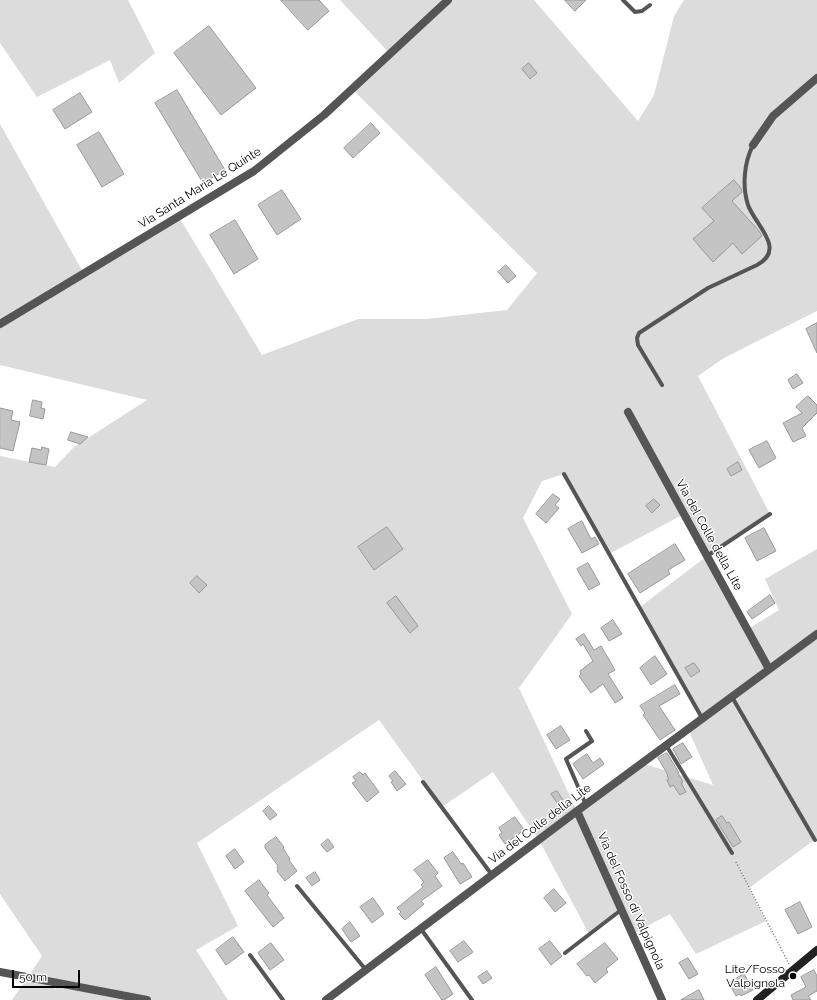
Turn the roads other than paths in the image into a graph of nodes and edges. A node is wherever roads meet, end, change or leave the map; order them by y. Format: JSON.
{"nodes":[{"id":1,"x":448,"y":0,"type":"edge"},
{"id":2,"x":623,"y":0,"type":"edge"},
{"id":3,"x":650,"y":5,"type":"dead end"},
{"id":4,"x":817,"y":78,"type":"edge"},
{"id":5,"x":753,"y":145,"type":"joint"},
{"id":6,"x":0,"y":324,"type":"edge"},
{"id":7,"x":662,"y":385,"type":"dead end"},
{"id":8,"x":628,"y":412,"type":"dead end"},
{"id":9,"x":564,"y":474,"type":"dead end"},
{"id":10,"x":770,"y":514,"type":"dead end"},
{"id":11,"x":708,"y":556,"type":"junction"},
{"id":12,"x":817,"y":634,"type":"edge"},
{"id":13,"x":769,"y":668,"type":"junction"},
{"id":14,"x":731,"y":696,"type":"junction"},
{"id":15,"x":702,"y":718,"type":"junction"},
{"id":16,"x":586,"y":731,"type":"dead end"},
{"id":17,"x":666,"y":745,"type":"junction"},
{"id":18,"x":423,"y":782,"type":"dead end"},
{"id":19,"x":586,"y":805,"type":"junction"},
{"id":20,"x":577,"y":811,"type":"junction"},
{"id":21,"x":815,"y":840,"type":"dead end"},
{"id":22,"x":732,"y":853,"type":"dead end"},
{"id":23,"x":492,"y":875,"type":"junction"},
{"id":24,"x":297,"y":886,"type":"dead end"},
{"id":25,"x":622,"y":910,"type":"junction"},
{"id":26,"x":421,"y":929,"type":"junction"},
{"id":27,"x":817,"y":950,"type":"edge"},
{"id":28,"x":565,"y":953,"type":"dead end"},
{"id":29,"x":250,"y":955,"type":"dead end"},
{"id":30,"x":366,"y":970,"type":"junction"},
{"id":31,"x":0,"y":972,"type":"edge"},
{"id":32,"x":147,"y":1000,"type":"edge"},
{"id":33,"x":283,"y":1000,"type":"edge"},
{"id":34,"x":326,"y":1000,"type":"edge"},
{"id":35,"x":472,"y":1000,"type":"edge"},
{"id":36,"x":662,"y":1000,"type":"edge"},
{"id":37,"x":757,"y":1000,"type":"edge"}],
"edges":[{"from":1,"to":6,"type":"street","name":"Via Santa Maria Le Quinte"},
{"from":2,"to":3,"type":"lane"},
{"from":4,"to":5,"type":"street"},
{"from":5,"to":7,"type":"lane"},
{"from":8,"to":11,"type":"street","name":"Via del Colle della Lite"},
{"from":9,"to":15,"type":"lane"},
{"from":10,"to":11,"type":"lane"},
{"from":11,"to":13,"type":"street","name":"Via del Colle della Lite"},
{"from":12,"to":13,"type":"street","name":"Via del Colle della Lite"},
{"from":13,"to":14,"type":"street","name":"Via del Colle della Lite"},
{"from":14,"to":15,"type":"street","name":"Via del Colle della Lite"},
{"from":14,"to":21,"type":"lane"},
{"from":15,"to":17,"type":"street","name":"Via del Colle della Lite"},
{"from":16,"to":19,"type":"lane"},
{"from":17,"to":19,"type":"street","name":"Via del Colle della Lite"},
{"from":17,"to":22,"type":"lane"},
{"from":18,"to":23,"type":"lane"},
{"from":19,"to":20,"type":"street","name":"Via del Colle della Lite"},
{"from":20,"to":23,"type":"street","name":"Via del Colle della Lite"},
{"from":20,"to":25,"type":"street","name":"Via del Fosso di Valpignola"},
{"from":23,"to":26,"type":"street","name":"Via del Colle della Lite"},
{"from":24,"to":30,"type":"lane"},
{"from":25,"to":28,"type":"lane"},
{"from":25,"to":36,"type":"street","name":"Via del Fosso di Valpignola"},
{"from":26,"to":30,"type":"street","name":"Via del Colle della Lite"},
{"from":26,"to":35,"type":"lane"},
{"from":27,"to":37,"type":"street"},
{"from":29,"to":33,"type":"lane"},
{"from":30,"to":34,"type":"street","name":"Via del Colle della Lite"},
{"from":31,"to":32,"type":"street"}]}
